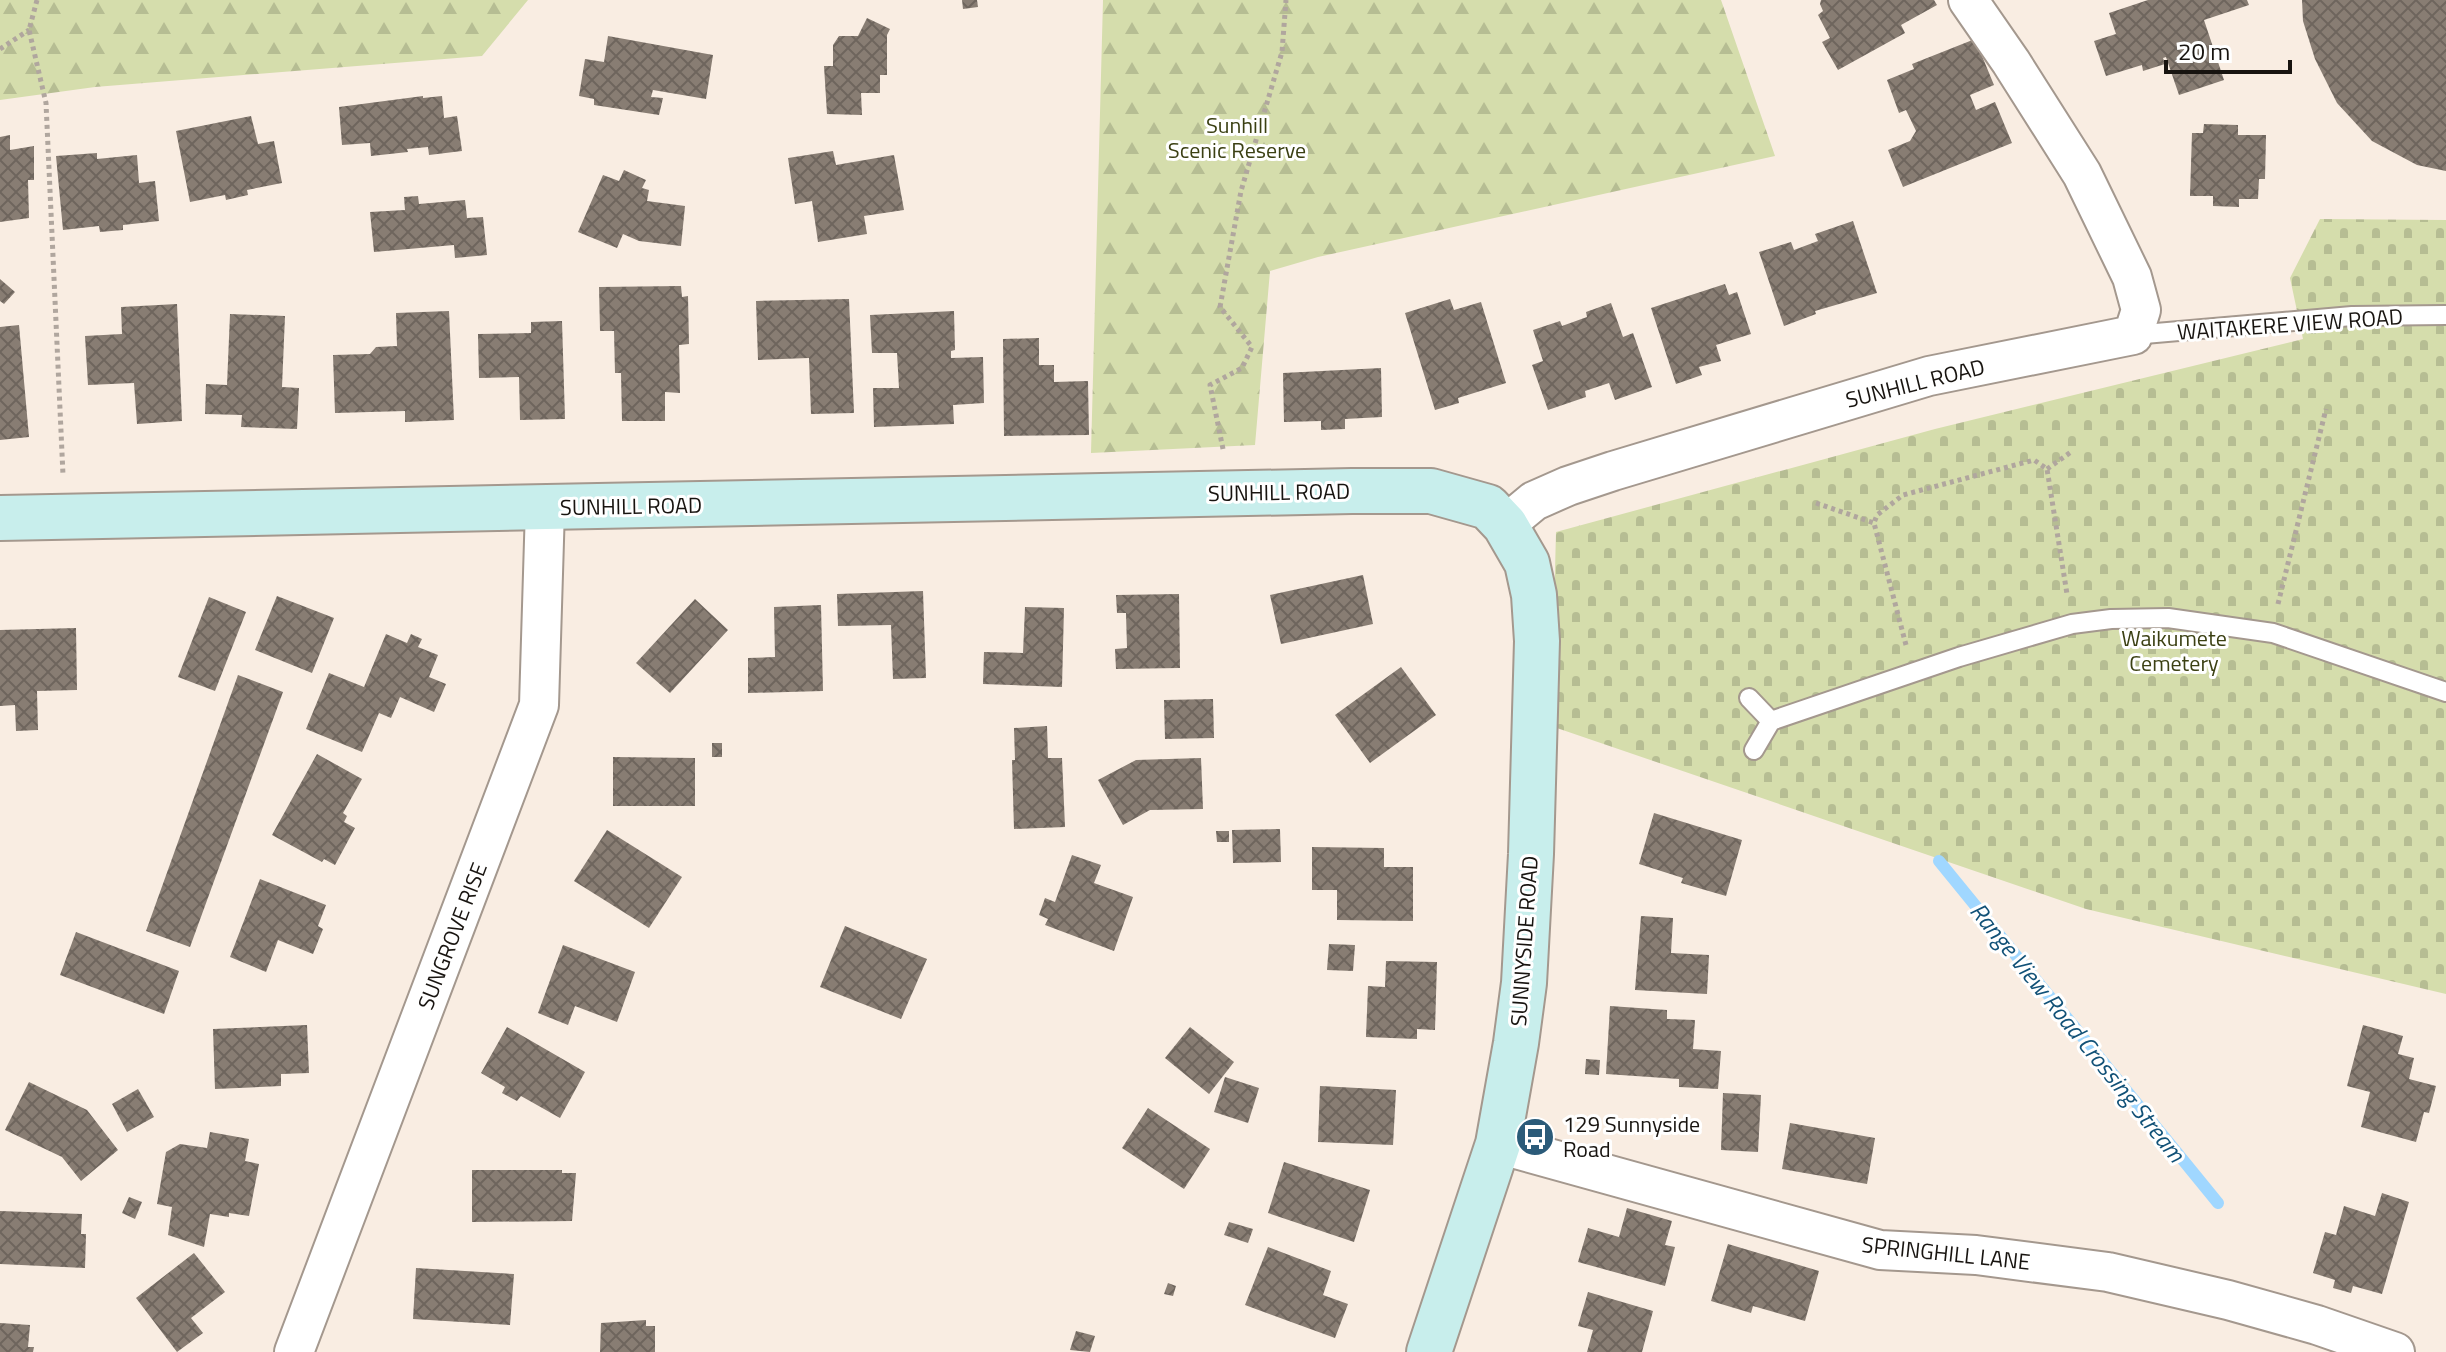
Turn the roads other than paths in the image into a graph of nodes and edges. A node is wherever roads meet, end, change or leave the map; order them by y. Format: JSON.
{"nodes":[{"id":1,"x":1968,"y":0,"type":"edge"},
{"id":2,"x":2446,"y":315,"type":"edge"},
{"id":3,"x":2133,"y":335,"type":"junction"},
{"id":4,"x":545,"y":508,"type":"junction"},
{"id":5,"x":0,"y":518,"type":"edge"},
{"id":6,"x":1505,"y":525,"type":"junction"},
{"id":7,"x":2446,"y":692,"type":"edge"},
{"id":8,"x":1749,"y":698,"type":"dead end"},
{"id":9,"x":1771,"y":721,"type":"junction"},
{"id":10,"x":1754,"y":750,"type":"dead end"},
{"id":11,"x":1498,"y":1144,"type":"junction"},
{"id":12,"x":294,"y":1352,"type":"edge"},
{"id":13,"x":1429,"y":1352,"type":"edge"},
{"id":14,"x":2395,"y":1352,"type":"edge"}],
"edges":[{"from":1,"to":3,"type":"street"},
{"from":2,"to":3,"type":"lane","name":"WAITAKERE VIEW ROAD"},
{"from":3,"to":6,"type":"street","name":"SUNHILL ROAD"},
{"from":4,"to":5,"type":"street","name":"SUNHILL ROAD"},
{"from":4,"to":6,"type":"street","name":"SUNHILL ROAD"},
{"from":4,"to":12,"type":"street","name":"SUNGROVE RISE"},
{"from":6,"to":11,"type":"street","name":"SUNNYSIDE ROAD"},
{"from":7,"to":9,"type":"lane"},
{"from":8,"to":9,"type":"lane"},
{"from":9,"to":10,"type":"lane"},
{"from":11,"to":13,"type":"street","name":"SUNNYSIDE ROAD"},
{"from":11,"to":14,"type":"street","name":"SPRINGHILL LANE"}]}
